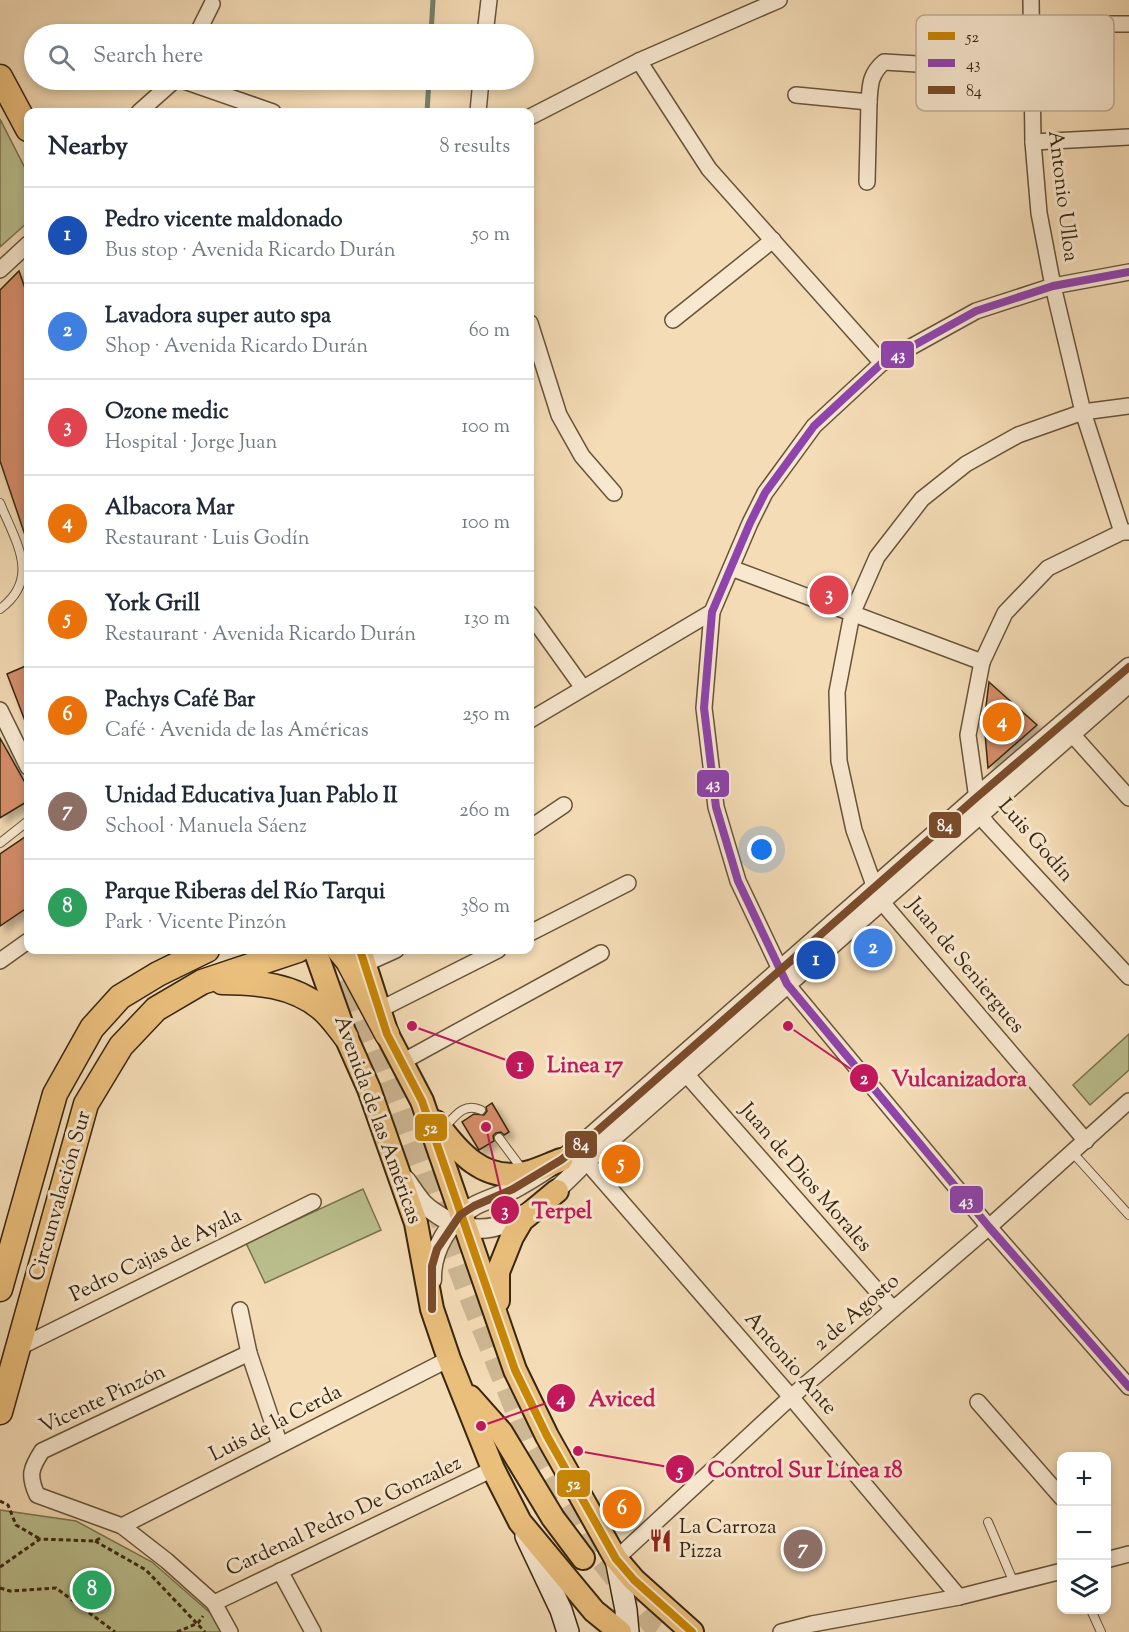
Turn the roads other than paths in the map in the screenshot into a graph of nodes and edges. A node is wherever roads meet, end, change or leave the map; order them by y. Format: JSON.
{"nodes":[{"id":1,"x":489,"y":0,"type":"edge"},
{"id":2,"x":779,"y":0,"type":"edge"},
{"id":3,"x":1031,"y":0,"type":"edge"},
{"id":4,"x":212,"y":4,"type":"dead end"},
{"id":5,"x":1031,"y":15,"type":"edge"},
{"id":6,"x":203,"y":24,"type":"edge"},
{"id":7,"x":486,"y":24,"type":"edge"},
{"id":8,"x":1129,"y":24,"type":"edge"},
{"id":9,"x":1114,"y":25,"type":"edge"},
{"id":10,"x":639,"y":61,"type":"junction"},
{"id":11,"x":916,"y":64,"type":"edge"},
{"id":12,"x":0,"y":77,"type":"edge"},
{"id":13,"x":164,"y":90,"type":"edge"},
{"id":14,"x":210,"y":90,"type":"edge"},
{"id":15,"x":480,"y":90,"type":"edge"},
{"id":16,"x":796,"y":95,"type":"dead end"},
{"id":17,"x":869,"y":102,"type":"junction"},
{"id":18,"x":144,"y":108,"type":"edge"},
{"id":19,"x":262,"y":108,"type":"edge"},
{"id":20,"x":478,"y":108,"type":"edge"},
{"id":21,"x":1032,"y":111,"type":"edge"},
{"id":22,"x":534,"y":115,"type":"edge"},
{"id":23,"x":24,"y":122,"type":"edge"},
{"id":24,"x":1129,"y":137,"type":"edge"},
{"id":25,"x":1033,"y":142,"type":"junction"},
{"id":26,"x":867,"y":182,"type":"dead end"},
{"id":27,"x":773,"y":240,"type":"junction"},
{"id":28,"x":24,"y":248,"type":"edge"},
{"id":29,"x":0,"y":270,"type":"edge"},
{"id":30,"x":1129,"y":272,"type":"edge"},
{"id":31,"x":1053,"y":286,"type":"junction"},
{"id":32,"x":673,"y":320,"type":"dead end"},
{"id":33,"x":534,"y":335,"type":"edge"},
{"id":34,"x":882,"y":363,"type":"junction"},
{"id":35,"x":1129,"y":406,"type":"edge"},
{"id":36,"x":1083,"y":412,"type":"junction"},
{"id":37,"x":614,"y":493,"type":"dead end"},
{"id":38,"x":0,"y":503,"type":"edge"},
{"id":39,"x":1126,"y":532,"type":"edge"},
{"id":40,"x":731,"y":568,"type":"junction"},
{"id":41,"x":0,"y":609,"type":"edge"},
{"id":42,"x":712,"y":612,"type":"junction"},
{"id":43,"x":852,"y":614,"type":"junction"},
{"id":44,"x":534,"y":620,"type":"edge"},
{"id":45,"x":982,"y":662,"type":"junction"},
{"id":46,"x":1129,"y":667,"type":"edge"},
{"id":47,"x":1129,"y":683,"type":"edge"},
{"id":48,"x":583,"y":688,"type":"junction"},
{"id":49,"x":0,"y":710,"type":"edge"},
{"id":50,"x":534,"y":718,"type":"edge"},
{"id":51,"x":1071,"y":734,"type":"junction"},
{"id":52,"x":24,"y":757,"type":"edge"},
{"id":53,"x":1129,"y":798,"type":"edge"},
{"id":54,"x":564,"y":805,"type":"dead end"},
{"id":55,"x":978,"y":805,"type":"junction"},
{"id":56,"x":24,"y":824,"type":"edge"},
{"id":57,"x":534,"y":825,"type":"edge"},
{"id":58,"x":0,"y":843,"type":"edge"},
{"id":59,"x":628,"y":883,"type":"dead end"},
{"id":60,"x":878,"y":895,"type":"junction"},
{"id":61,"x":534,"y":931,"type":"edge"},
{"id":62,"x":24,"y":944,"type":"edge"},
{"id":63,"x":601,"y":953,"type":"dead end"},
{"id":64,"x":199,"y":954,"type":"edge"},
{"id":65,"x":288,"y":954,"type":"edge"},
{"id":66,"x":316,"y":954,"type":"edge"},
{"id":67,"x":342,"y":954,"type":"edge"},
{"id":68,"x":490,"y":954,"type":"edge"},
{"id":69,"x":362,"y":957,"type":"edge"},
{"id":70,"x":0,"y":961,"type":"edge"},
{"id":71,"x":784,"y":977,"type":"junction"},
{"id":72,"x":1129,"y":977,"type":"edge"},
{"id":73,"x":202,"y":982,"type":"junction"},
{"id":74,"x":380,"y":1010,"type":"junction"},
{"id":75,"x":387,"y":1034,"type":"junction"},
{"id":76,"x":346,"y":1037,"type":"junction"},
{"id":77,"x":402,"y":1062,"type":"junction"},
{"id":78,"x":686,"y":1074,"type":"junction"},
{"id":79,"x":422,"y":1101,"type":"junction"},
{"id":80,"x":1129,"y":1101,"type":"edge"},
{"id":81,"x":481,"y":1110,"type":"dead end"},
{"id":82,"x":442,"y":1130,"type":"junction"},
{"id":83,"x":499,"y":1138,"type":"dead end"},
{"id":84,"x":1086,"y":1141,"type":"junction"},
{"id":85,"x":390,"y":1149,"type":"junction"},
{"id":86,"x":1072,"y":1152,"type":"junction"},
{"id":87,"x":561,"y":1160,"type":"junction"},
{"id":88,"x":586,"y":1161,"type":"junction"},
{"id":89,"x":525,"y":1173,"type":"junction"},
{"id":90,"x":556,"y":1191,"type":"junction"},
{"id":91,"x":313,"y":1202,"type":"dead end"},
{"id":92,"x":1129,"y":1215,"type":"edge"},
{"id":93,"x":460,"y":1223,"type":"junction"},
{"id":94,"x":989,"y":1227,"type":"junction"},
{"id":95,"x":0,"y":1289,"type":"edge"},
{"id":96,"x":432,"y":1309,"type":"junction"},
{"id":97,"x":240,"y":1310,"type":"dead end"},
{"id":98,"x":893,"y":1310,"type":"junction"},
{"id":99,"x":498,"y":1318,"type":"junction"},
{"id":100,"x":18,"y":1348,"type":"junction"},
{"id":101,"x":249,"y":1353,"type":"junction"},
{"id":102,"x":449,"y":1359,"type":"junction"},
{"id":103,"x":459,"y":1385,"type":"junction"},
{"id":104,"x":1129,"y":1387,"type":"edge"},
{"id":105,"x":791,"y":1397,"type":"junction"},
{"id":106,"x":978,"y":1402,"type":"dead end"},
{"id":107,"x":0,"y":1412,"type":"edge"},
{"id":108,"x":280,"y":1445,"type":"junction"},
{"id":109,"x":493,"y":1470,"type":"junction"},
{"id":110,"x":1057,"y":1492,"type":"edge"},
{"id":111,"x":520,"y":1522,"type":"junction"},
{"id":112,"x":988,"y":1522,"type":"dead end"},
{"id":113,"x":122,"y":1526,"type":"junction"},
{"id":114,"x":1129,"y":1554,"type":"edge"},
{"id":115,"x":1111,"y":1556,"type":"edge"},
{"id":116,"x":583,"y":1558,"type":"dead end"},
{"id":117,"x":616,"y":1559,"type":"junction"},
{"id":118,"x":280,"y":1571,"type":"junction"},
{"id":119,"x":1057,"y":1572,"type":"edge"},
{"id":120,"x":1014,"y":1583,"type":"junction"},
{"id":121,"x":959,"y":1597,"type":"junction"},
{"id":122,"x":214,"y":1603,"type":"junction"},
{"id":123,"x":1093,"y":1614,"type":"edge"},
{"id":124,"x":807,"y":1628,"type":"edge"},
{"id":125,"x":230,"y":1632,"type":"edge"},
{"id":126,"x":313,"y":1632,"type":"edge"},
{"id":127,"x":568,"y":1632,"type":"edge"},
{"id":128,"x":620,"y":1632,"type":"edge"},
{"id":129,"x":628,"y":1632,"type":"edge"},
{"id":130,"x":692,"y":1632,"type":"edge"},
{"id":131,"x":781,"y":1632,"type":"edge"},
{"id":132,"x":1101,"y":1632,"type":"edge"}],
"edges":[{"from":1,"to":7,"type":"street"},
{"from":2,"to":10,"type":"street"},
{"from":3,"to":5,"type":"street","name":"Antonio Ulloa"},
{"from":4,"to":6,"type":"street"},
{"from":8,"to":9,"type":"street"},
{"from":10,"to":22,"type":"street"},
{"from":10,"to":27,"type":"street"},
{"from":11,"to":17,"type":"street"},
{"from":12,"to":23,"type":"highway"},
{"from":13,"to":18,"type":"street"},
{"from":14,"to":19,"type":"street"},
{"from":15,"to":20,"type":"street"},
{"from":16,"to":17,"type":"street"},
{"from":17,"to":26,"type":"street"},
{"from":21,"to":25,"type":"street","name":"Antonio Ulloa"},
{"from":24,"to":25,"type":"street"},
{"from":25,"to":31,"type":"street","name":"Antonio Ulloa"},
{"from":27,"to":32,"type":"street"},
{"from":27,"to":34,"type":"street"},
{"from":28,"to":29,"type":"street"},
{"from":30,"to":31,"type":"street"},
{"from":31,"to":34,"type":"street"},
{"from":31,"to":36,"type":"street","name":"Antonio Ulloa"},
{"from":33,"to":37,"type":"street"},
{"from":34,"to":40,"type":"street"},
{"from":35,"to":36,"type":"street","name":"Juan de Seniergues"},
{"from":36,"to":39,"type":"street","name":"Antonio Ulloa"},
{"from":36,"to":43,"type":"street","name":"Juan de Seniergues"},
{"from":38,"to":41,"type":"lane"},
{"from":39,"to":45,"type":"street","name":"Luis Godín"},
{"from":40,"to":42,"type":"street"},
{"from":40,"to":43,"type":"street"},
{"from":42,"to":48,"type":"street"},
{"from":42,"to":71,"type":"street"},
{"from":43,"to":45,"type":"street"},
{"from":43,"to":60,"type":"street","name":"Juan de Seniergues"},
{"from":44,"to":48,"type":"street"},
{"from":45,"to":55,"type":"street","name":"Luis Godín"},
{"from":46,"to":55,"type":"street"},
{"from":47,"to":51,"type":"street"},
{"from":48,"to":50,"type":"street"},
{"from":49,"to":52,"type":"street"},
{"from":51,"to":53,"type":"street"},
{"from":51,"to":55,"type":"street"},
{"from":54,"to":57,"type":"street"},
{"from":55,"to":60,"type":"street"},
{"from":55,"to":72,"type":"street","name":"Luis Godín"},
{"from":56,"to":58,"type":"lane"},
{"from":59,"to":61,"type":"street"},
{"from":60,"to":71,"type":"street"},
{"from":60,"to":84,"type":"street","name":"Juan de Seniergues"},
{"from":62,"to":70,"type":"street"},
{"from":63,"to":77,"type":"street"},
{"from":64,"to":95,"type":"highway","name":"Circunvalación Sur"},
{"from":65,"to":73,"type":"highway","name":"Circunvalación Sur"},
{"from":66,"to":76,"type":"main road","name":"Avenida de las Américas"},
{"from":67,"to":75,"type":"highway"},
{"from":68,"to":74,"type":"street"},
{"from":69,"to":74,"type":"main road","name":"Avenida de las Américas"},
{"from":71,"to":78,"type":"street"},
{"from":71,"to":87,"type":"street"},
{"from":71,"to":94,"type":"street"},
{"from":73,"to":76,"type":"highway"},
{"from":73,"to":100,"type":"highway","name":"Circunvalación Sur"},
{"from":74,"to":75,"type":"main road","name":"Avenida de las Américas"},
{"from":75,"to":77,"type":"main road","name":"Avenida de las Américas"},
{"from":76,"to":85,"type":"main road","name":"Avenida de las Américas"},
{"from":77,"to":79,"type":"main road","name":"Avenida de las Américas"},
{"from":78,"to":88,"type":"street"},
{"from":78,"to":98,"type":"street","name":"Juan de Dios Morales"},
{"from":79,"to":82,"type":"main road"},
{"from":79,"to":93,"type":"main road","name":"Avenida de las Américas"},
{"from":80,"to":84,"type":"street","name":"2 de Agosto"},
{"from":81,"to":82,"type":"lane"},
{"from":82,"to":89,"type":"main road"},
{"from":83,"to":89,"type":"lane"},
{"from":84,"to":86,"type":"street","name":"2 de Agosto"},
{"from":85,"to":93,"type":"street"},
{"from":85,"to":96,"type":"main road","name":"Avenida de las Américas"},
{"from":86,"to":92,"type":"lane"},
{"from":86,"to":94,"type":"street","name":"2 de Agosto"},
{"from":87,"to":89,"type":"main road"},
{"from":87,"to":93,"type":"street"},
{"from":88,"to":90,"type":"street"},
{"from":88,"to":105,"type":"street","name":"Antonio Ante"},
{"from":90,"to":93,"type":"street"},
{"from":90,"to":99,"type":"main road"},
{"from":91,"to":100,"type":"street","name":"Pedro Cajas de Ayala"},
{"from":93,"to":96,"type":"street"},
{"from":93,"to":99,"type":"main road","name":"Avenida de las Américas"},
{"from":94,"to":98,"type":"street","name":"2 de Agosto"},
{"from":94,"to":104,"type":"street"},
{"from":96,"to":102,"type":"main road","name":"Avenida de las Américas"},
{"from":97,"to":101,"type":"street"},
{"from":98,"to":105,"type":"street","name":"2 de Agosto"},
{"from":99,"to":117,"type":"main road","name":"Avenida de las Américas"},
{"from":100,"to":107,"type":"highway","name":"Circunvalación Sur"},
{"from":101,"to":108,"type":"street"},
{"from":101,"to":113,"type":"street","name":"Vicente Pinzón"},
{"from":102,"to":103,"type":"main road","name":"Avenida de las Américas"},
{"from":102,"to":108,"type":"street","name":"Luis de la Cerda"},
{"from":103,"to":109,"type":"main road","name":"Avenida de las Américas"},
{"from":103,"to":116,"type":"main road"},
{"from":105,"to":117,"type":"street","name":"2 de Agosto"},
{"from":105,"to":121,"type":"street","name":"Antonio Ante"},
{"from":106,"to":110,"type":"street"},
{"from":108,"to":113,"type":"street","name":"Luis de la Cerda"},
{"from":109,"to":111,"type":"main road","name":"Avenida de las Américas"},
{"from":109,"to":118,"type":"street","name":"Cardenal Pedro De Gonzalez"},
{"from":111,"to":127,"type":"main road"},
{"from":111,"to":128,"type":"main road","name":"Avenida de las Américas"},
{"from":112,"to":120,"type":"lane"},
{"from":113,"to":122,"type":"street","name":"Vicente Pinzón"},
{"from":114,"to":115,"type":"street"},
{"from":117,"to":129,"type":"main road"},
{"from":117,"to":130,"type":"main road","name":"Avenida de las Américas"},
{"from":118,"to":122,"type":"street","name":"Cardenal Pedro De Gonzalez"},
{"from":118,"to":126,"type":"street"},
{"from":119,"to":120,"type":"street"},
{"from":120,"to":121,"type":"street"},
{"from":121,"to":124,"type":"street"},
{"from":122,"to":125,"type":"street","name":"Vicente Pinzón"},
{"from":123,"to":132,"type":"lane"},
{"from":124,"to":131,"type":"street"}]}
